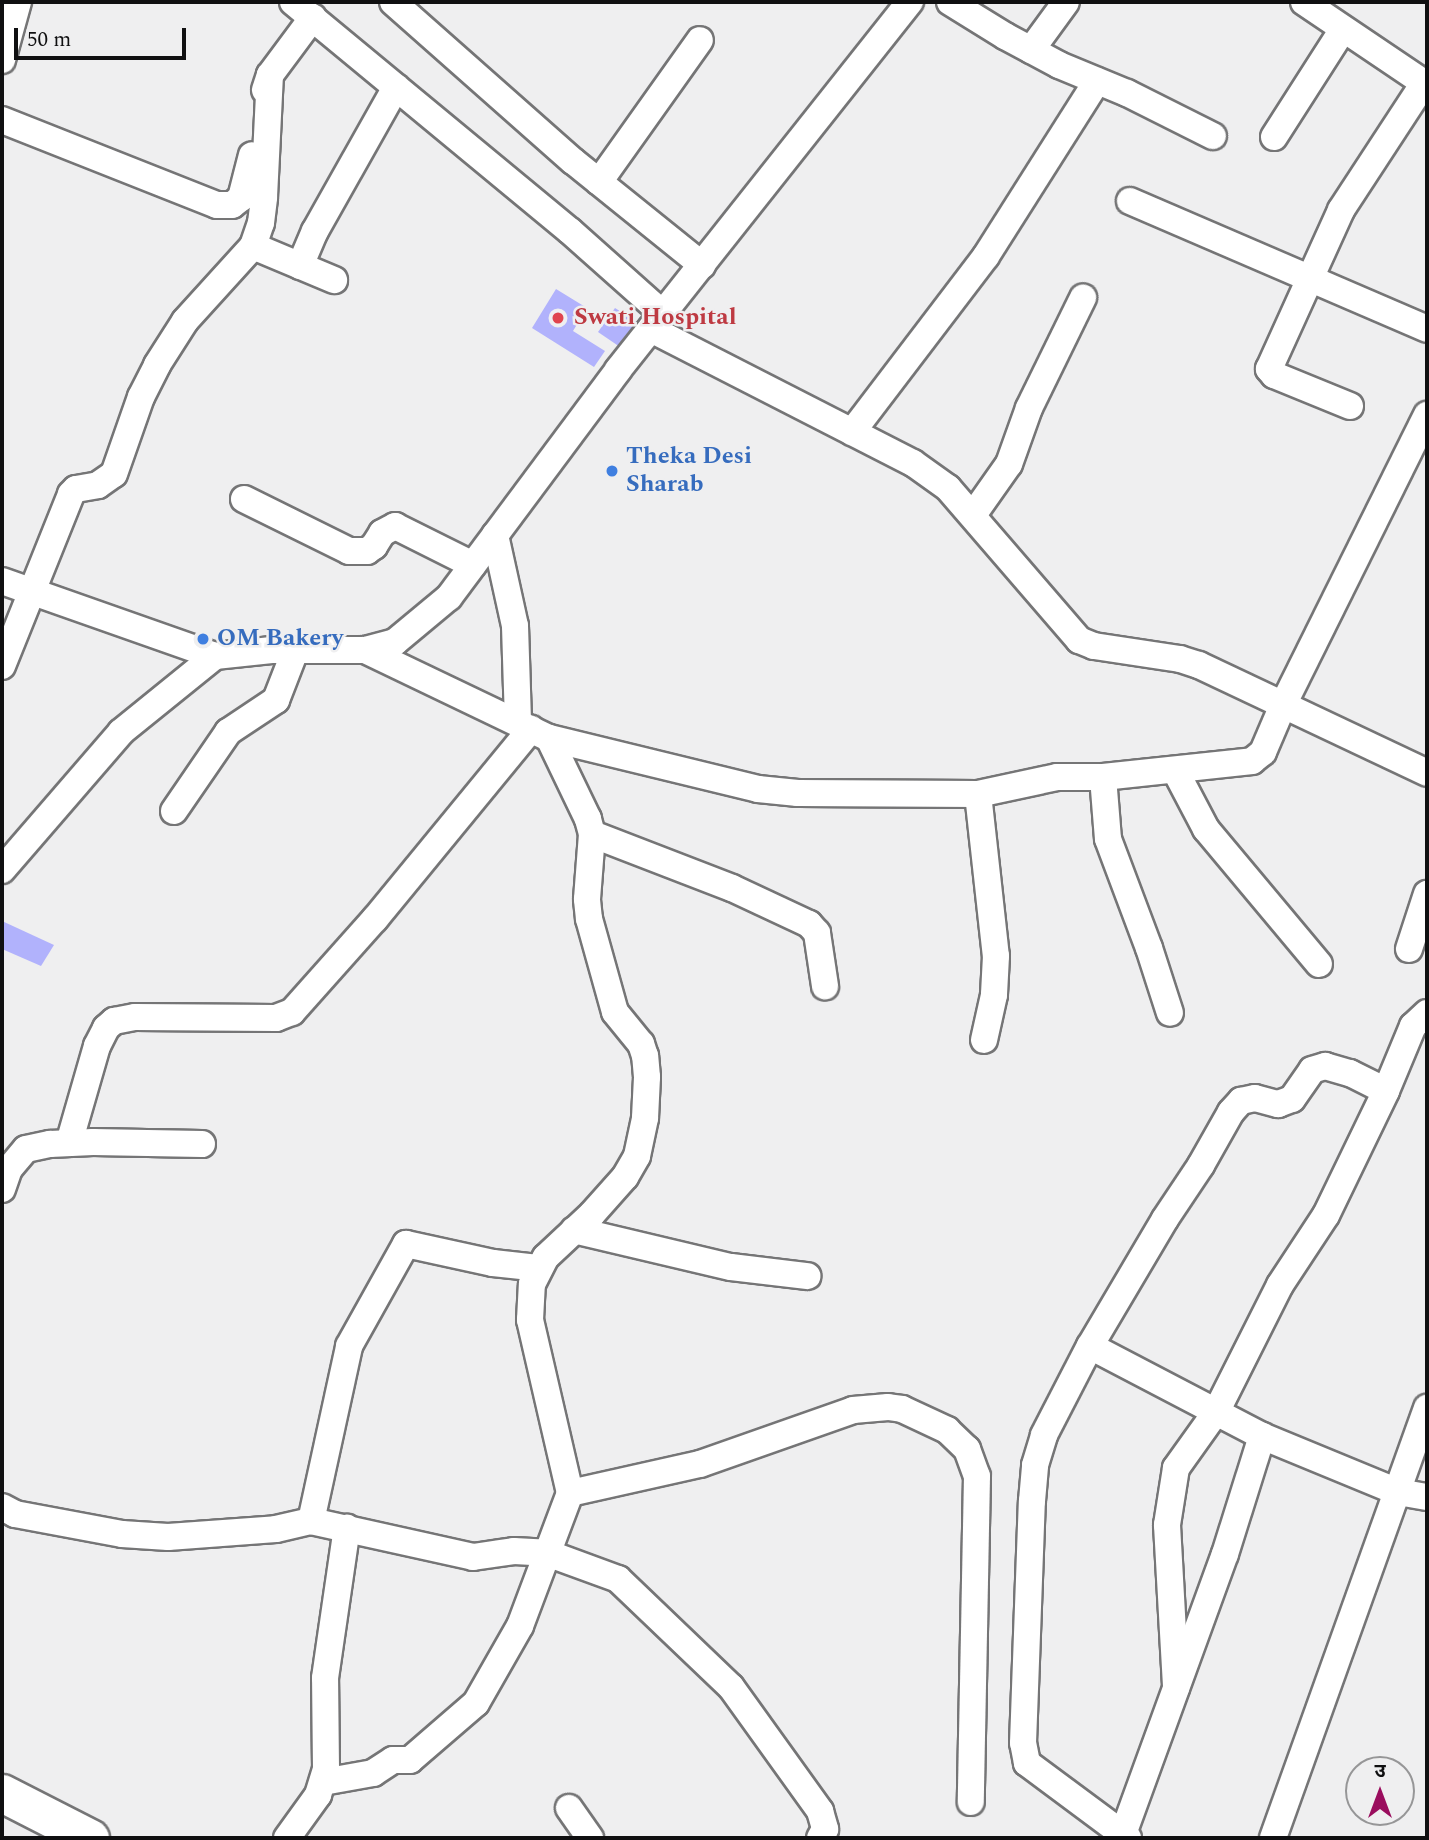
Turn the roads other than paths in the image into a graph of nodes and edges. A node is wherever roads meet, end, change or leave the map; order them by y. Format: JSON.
{"nodes":[{"id":1,"x":18,"y":2,"type":"edge"},
{"id":2,"x":393,"y":2,"type":"edge"},
{"id":3,"x":950,"y":2,"type":"edge"},
{"id":4,"x":1066,"y":2,"type":"edge"},
{"id":5,"x":1304,"y":2,"type":"edge"},
{"id":6,"x":903,"y":4,"type":"edge"},
{"id":7,"x":303,"y":9,"type":"edge"},
{"id":8,"x":1343,"y":29,"type":"junction"},
{"id":9,"x":700,"y":40,"type":"dead end"},
{"id":10,"x":1031,"y":50,"type":"junction"},
{"id":11,"x":2,"y":60,"type":"edge"},
{"id":12,"x":270,"y":75,"type":"junction"},
{"id":13,"x":1097,"y":81,"type":"junction"},
{"id":14,"x":1425,"y":84,"type":"edge"},
{"id":15,"x":396,"y":87,"type":"junction"},
{"id":16,"x":2,"y":120,"type":"edge"},
{"id":17,"x":1213,"y":136,"type":"dead end"},
{"id":18,"x":1274,"y":137,"type":"dead end"},
{"id":19,"x":599,"y":183,"type":"junction"},
{"id":20,"x":1130,"y":201,"type":"dead end"},
{"id":21,"x":253,"y":246,"type":"junction"},
{"id":22,"x":702,"y":265,"type":"junction"},
{"id":23,"x":300,"y":266,"type":"junction"},
{"id":24,"x":334,"y":280,"type":"dead end"},
{"id":25,"x":1311,"y":282,"type":"junction"},
{"id":26,"x":1083,"y":298,"type":"dead end"},
{"id":27,"x":657,"y":321,"type":"junction"},
{"id":28,"x":1427,"y":329,"type":"edge"},
{"id":29,"x":1350,"y":406,"type":"dead end"},
{"id":30,"x":1427,"y":415,"type":"edge"},
{"id":31,"x":852,"y":432,"type":"junction"},
{"id":32,"x":244,"y":499,"type":"dead end"},
{"id":33,"x":972,"y":515,"type":"junction"},
{"id":34,"x":495,"y":535,"type":"junction"},
{"id":35,"x":473,"y":565,"type":"junction"},
{"id":36,"x":2,"y":581,"type":"edge"},
{"id":37,"x":30,"y":591,"type":"junction"},
{"id":38,"x":365,"y":650,"type":"junction"},
{"id":39,"x":295,"y":651,"type":"junction"},
{"id":40,"x":215,"y":656,"type":"junction"},
{"id":41,"x":2,"y":666,"type":"edge"},
{"id":42,"x":1283,"y":705,"type":"junction"},
{"id":43,"x":532,"y":730,"type":"junction"},
{"id":44,"x":1175,"y":770,"type":"junction"},
{"id":45,"x":1427,"y":773,"type":"edge"},
{"id":46,"x":1103,"y":777,"type":"junction"},
{"id":47,"x":978,"y":794,"type":"junction"},
{"id":48,"x":174,"y":811,"type":"dead end"},
{"id":49,"x":592,"y":834,"type":"junction"},
{"id":50,"x":2,"y":870,"type":"edge"},
{"id":51,"x":1427,"y":894,"type":"edge"},
{"id":52,"x":1409,"y":950,"type":"dead end"},
{"id":53,"x":1319,"y":964,"type":"dead end"},
{"id":54,"x":825,"y":986,"type":"dead end"},
{"id":55,"x":1170,"y":1013,"type":"dead end"},
{"id":56,"x":1427,"y":1013,"type":"edge"},
{"id":57,"x":984,"y":1040,"type":"dead end"},
{"id":58,"x":1386,"y":1091,"type":"junction"},
{"id":59,"x":69,"y":1143,"type":"junction"},
{"id":60,"x":202,"y":1144,"type":"dead end"},
{"id":61,"x":2,"y":1189,"type":"edge"},
{"id":62,"x":574,"y":1230,"type":"junction"},
{"id":63,"x":538,"y":1268,"type":"junction"},
{"id":64,"x":807,"y":1276,"type":"dead end"},
{"id":65,"x":1090,"y":1346,"type":"junction"},
{"id":66,"x":1427,"y":1408,"type":"edge"},
{"id":67,"x":1216,"y":1412,"type":"junction"},
{"id":68,"x":1262,"y":1436,"type":"junction"},
{"id":69,"x":1398,"y":1492,"type":"junction"},
{"id":70,"x":570,"y":1493,"type":"junction"},
{"id":71,"x":1427,"y":1497,"type":"edge"},
{"id":72,"x":2,"y":1507,"type":"edge"},
{"id":73,"x":311,"y":1521,"type":"junction"},
{"id":74,"x":346,"y":1528,"type":"junction"},
{"id":75,"x":547,"y":1553,"type":"junction"},
{"id":76,"x":1176,"y":1688,"type":"junction"},
{"id":77,"x":323,"y":1782,"type":"junction"},
{"id":78,"x":2,"y":1793,"type":"edge"},
{"id":79,"x":971,"y":1802,"type":"dead end"},
{"id":80,"x":569,"y":1808,"type":"dead end"},
{"id":81,"x":1125,"y":1836,"type":"edge"},
{"id":82,"x":90,"y":1838,"type":"edge"},
{"id":83,"x":287,"y":1838,"type":"edge"},
{"id":84,"x":590,"y":1838,"type":"edge"},
{"id":85,"x":820,"y":1838,"type":"edge"},
{"id":86,"x":1273,"y":1838,"type":"edge"}],
"edges":[{"from":1,"to":11,"type":"street"},
{"from":2,"to":19,"type":"street"},
{"from":3,"to":10,"type":"street"},
{"from":4,"to":10,"type":"street"},
{"from":5,"to":8,"type":"street"},
{"from":6,"to":22,"type":"street"},
{"from":7,"to":12,"type":"street"},
{"from":7,"to":15,"type":"street"},
{"from":8,"to":14,"type":"street"},
{"from":8,"to":18,"type":"street"},
{"from":9,"to":19,"type":"street"},
{"from":10,"to":13,"type":"street"},
{"from":12,"to":16,"type":"street"},
{"from":12,"to":21,"type":"street"},
{"from":13,"to":17,"type":"street"},
{"from":13,"to":31,"type":"street"},
{"from":14,"to":25,"type":"street"},
{"from":15,"to":23,"type":"street"},
{"from":15,"to":27,"type":"street"},
{"from":19,"to":22,"type":"street"},
{"from":20,"to":25,"type":"street"},
{"from":21,"to":23,"type":"street"},
{"from":21,"to":37,"type":"street"},
{"from":22,"to":27,"type":"street"},
{"from":23,"to":24,"type":"street"},
{"from":25,"to":28,"type":"street"},
{"from":25,"to":29,"type":"street"},
{"from":26,"to":33,"type":"street"},
{"from":27,"to":31,"type":"street"},
{"from":27,"to":34,"type":"street"},
{"from":30,"to":42,"type":"street"},
{"from":31,"to":33,"type":"street"},
{"from":32,"to":35,"type":"street"},
{"from":33,"to":42,"type":"street"},
{"from":34,"to":35,"type":"street"},
{"from":34,"to":43,"type":"street"},
{"from":35,"to":38,"type":"street"},
{"from":36,"to":37,"type":"street"},
{"from":37,"to":40,"type":"street"},
{"from":37,"to":41,"type":"street"},
{"from":38,"to":39,"type":"street"},
{"from":38,"to":43,"type":"street"},
{"from":39,"to":40,"type":"street"},
{"from":39,"to":48,"type":"street"},
{"from":40,"to":50,"type":"street"},
{"from":42,"to":44,"type":"street"},
{"from":42,"to":45,"type":"street"},
{"from":43,"to":47,"type":"street"},
{"from":43,"to":49,"type":"street"},
{"from":43,"to":59,"type":"street"},
{"from":44,"to":46,"type":"street"},
{"from":44,"to":53,"type":"street"},
{"from":46,"to":47,"type":"street"},
{"from":46,"to":55,"type":"street"},
{"from":47,"to":57,"type":"street"},
{"from":49,"to":54,"type":"street"},
{"from":49,"to":62,"type":"street"},
{"from":51,"to":52,"type":"street"},
{"from":56,"to":58,"type":"street"},
{"from":58,"to":65,"type":"street"},
{"from":58,"to":67,"type":"street"},
{"from":59,"to":60,"type":"street"},
{"from":59,"to":61,"type":"street"},
{"from":62,"to":63,"type":"street"},
{"from":62,"to":64,"type":"street"},
{"from":63,"to":70,"type":"street"},
{"from":63,"to":73,"type":"street"},
{"from":65,"to":67,"type":"street"},
{"from":65,"to":81,"type":"street"},
{"from":66,"to":69,"type":"street"},
{"from":67,"to":68,"type":"street"},
{"from":67,"to":76,"type":"street"},
{"from":68,"to":69,"type":"street"},
{"from":68,"to":76,"type":"street"},
{"from":69,"to":71,"type":"street"},
{"from":69,"to":86,"type":"street"},
{"from":70,"to":75,"type":"street"},
{"from":70,"to":79,"type":"street"},
{"from":72,"to":73,"type":"street"},
{"from":73,"to":74,"type":"street"},
{"from":74,"to":75,"type":"street"},
{"from":74,"to":77,"type":"street"},
{"from":75,"to":77,"type":"street"},
{"from":75,"to":85,"type":"street"},
{"from":76,"to":81,"type":"street"},
{"from":77,"to":83,"type":"street"},
{"from":78,"to":82,"type":"main road"},
{"from":80,"to":84,"type":"street"}]}
